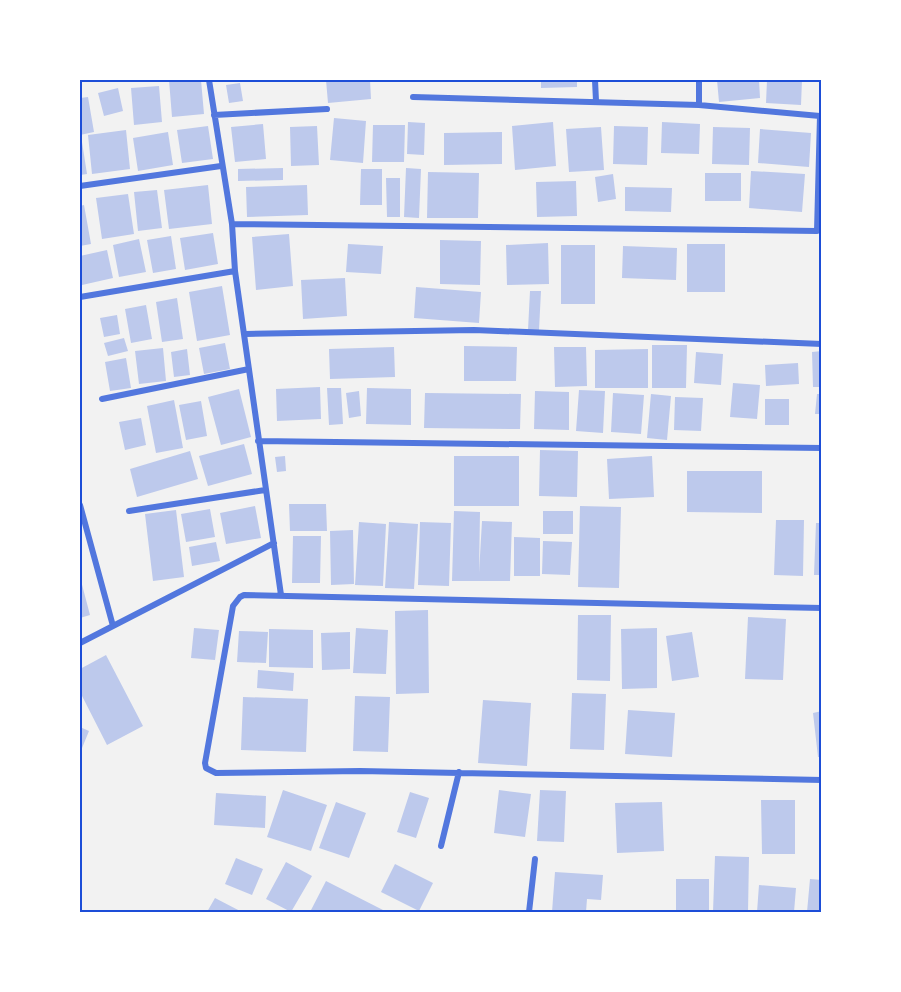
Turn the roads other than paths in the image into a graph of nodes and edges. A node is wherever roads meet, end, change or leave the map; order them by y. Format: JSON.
{"nodes":[{"id":1,"x":209,"y":80,"type":"edge"},
{"id":2,"x":595,"y":80,"type":"edge"},
{"id":3,"x":699,"y":80,"type":"edge"},
{"id":4,"x":413,"y":97,"type":"dead end"},
{"id":5,"x":596,"y":101,"type":"junction"},
{"id":6,"x":699,"y":105,"type":"junction"},
{"id":7,"x":327,"y":109,"type":"dead end"},
{"id":8,"x":214,"y":115,"type":"junction"},
{"id":9,"x":821,"y":116,"type":"edge"},
{"id":10,"x":221,"y":166,"type":"junction"},
{"id":11,"x":80,"y":186,"type":"edge"},
{"id":12,"x":232,"y":224,"type":"junction"},
{"id":13,"x":819,"y":231,"type":"edge"},
{"id":14,"x":235,"y":271,"type":"junction"},
{"id":15,"x":80,"y":297,"type":"edge"},
{"id":16,"x":246,"y":334,"type":"junction"},
{"id":17,"x":822,"y":345,"type":"edge"},
{"id":18,"x":249,"y":369,"type":"junction"},
{"id":19,"x":102,"y":399,"type":"dead end"},
{"id":20,"x":258,"y":441,"type":"junction"},
{"id":21,"x":822,"y":448,"type":"edge"},
{"id":22,"x":265,"y":490,"type":"junction"},
{"id":23,"x":80,"y":505,"type":"edge"},
{"id":24,"x":129,"y":512,"type":"dead end"},
{"id":25,"x":274,"y":543,"type":"junction"},
{"id":26,"x":281,"y":595,"type":"junction"},
{"id":27,"x":822,"y":608,"type":"edge"},
{"id":28,"x":113,"y":626,"type":"junction"},
{"id":29,"x":80,"y":643,"type":"edge"},
{"id":30,"x":459,"y":772,"type":"junction"},
{"id":31,"x":822,"y":780,"type":"edge"},
{"id":32,"x":441,"y":846,"type":"dead end"},
{"id":33,"x":535,"y":859,"type":"dead end"},
{"id":34,"x":529,"y":912,"type":"edge"}],
"edges":[{"from":1,"to":8,"type":"street"},
{"from":2,"to":5,"type":"street"},
{"from":3,"to":6,"type":"street"},
{"from":4,"to":5,"type":"street"},
{"from":5,"to":6,"type":"street"},
{"from":6,"to":9,"type":"street"},
{"from":7,"to":8,"type":"street"},
{"from":8,"to":10,"type":"street"},
{"from":9,"to":13,"type":"street"},
{"from":10,"to":11,"type":"street"},
{"from":10,"to":12,"type":"street"},
{"from":12,"to":13,"type":"street"},
{"from":12,"to":14,"type":"street"},
{"from":14,"to":15,"type":"street"},
{"from":14,"to":16,"type":"street"},
{"from":16,"to":17,"type":"street"},
{"from":16,"to":18,"type":"street"},
{"from":18,"to":19,"type":"street"},
{"from":18,"to":20,"type":"street"},
{"from":20,"to":21,"type":"street"},
{"from":20,"to":22,"type":"street"},
{"from":22,"to":24,"type":"street"},
{"from":22,"to":25,"type":"street"},
{"from":23,"to":28,"type":"street"},
{"from":25,"to":26,"type":"street"},
{"from":25,"to":28,"type":"street"},
{"from":26,"to":27,"type":"street"},
{"from":26,"to":30,"type":"street"},
{"from":28,"to":29,"type":"street"},
{"from":30,"to":31,"type":"street"},
{"from":30,"to":32,"type":"street"},
{"from":33,"to":34,"type":"street"}]}
